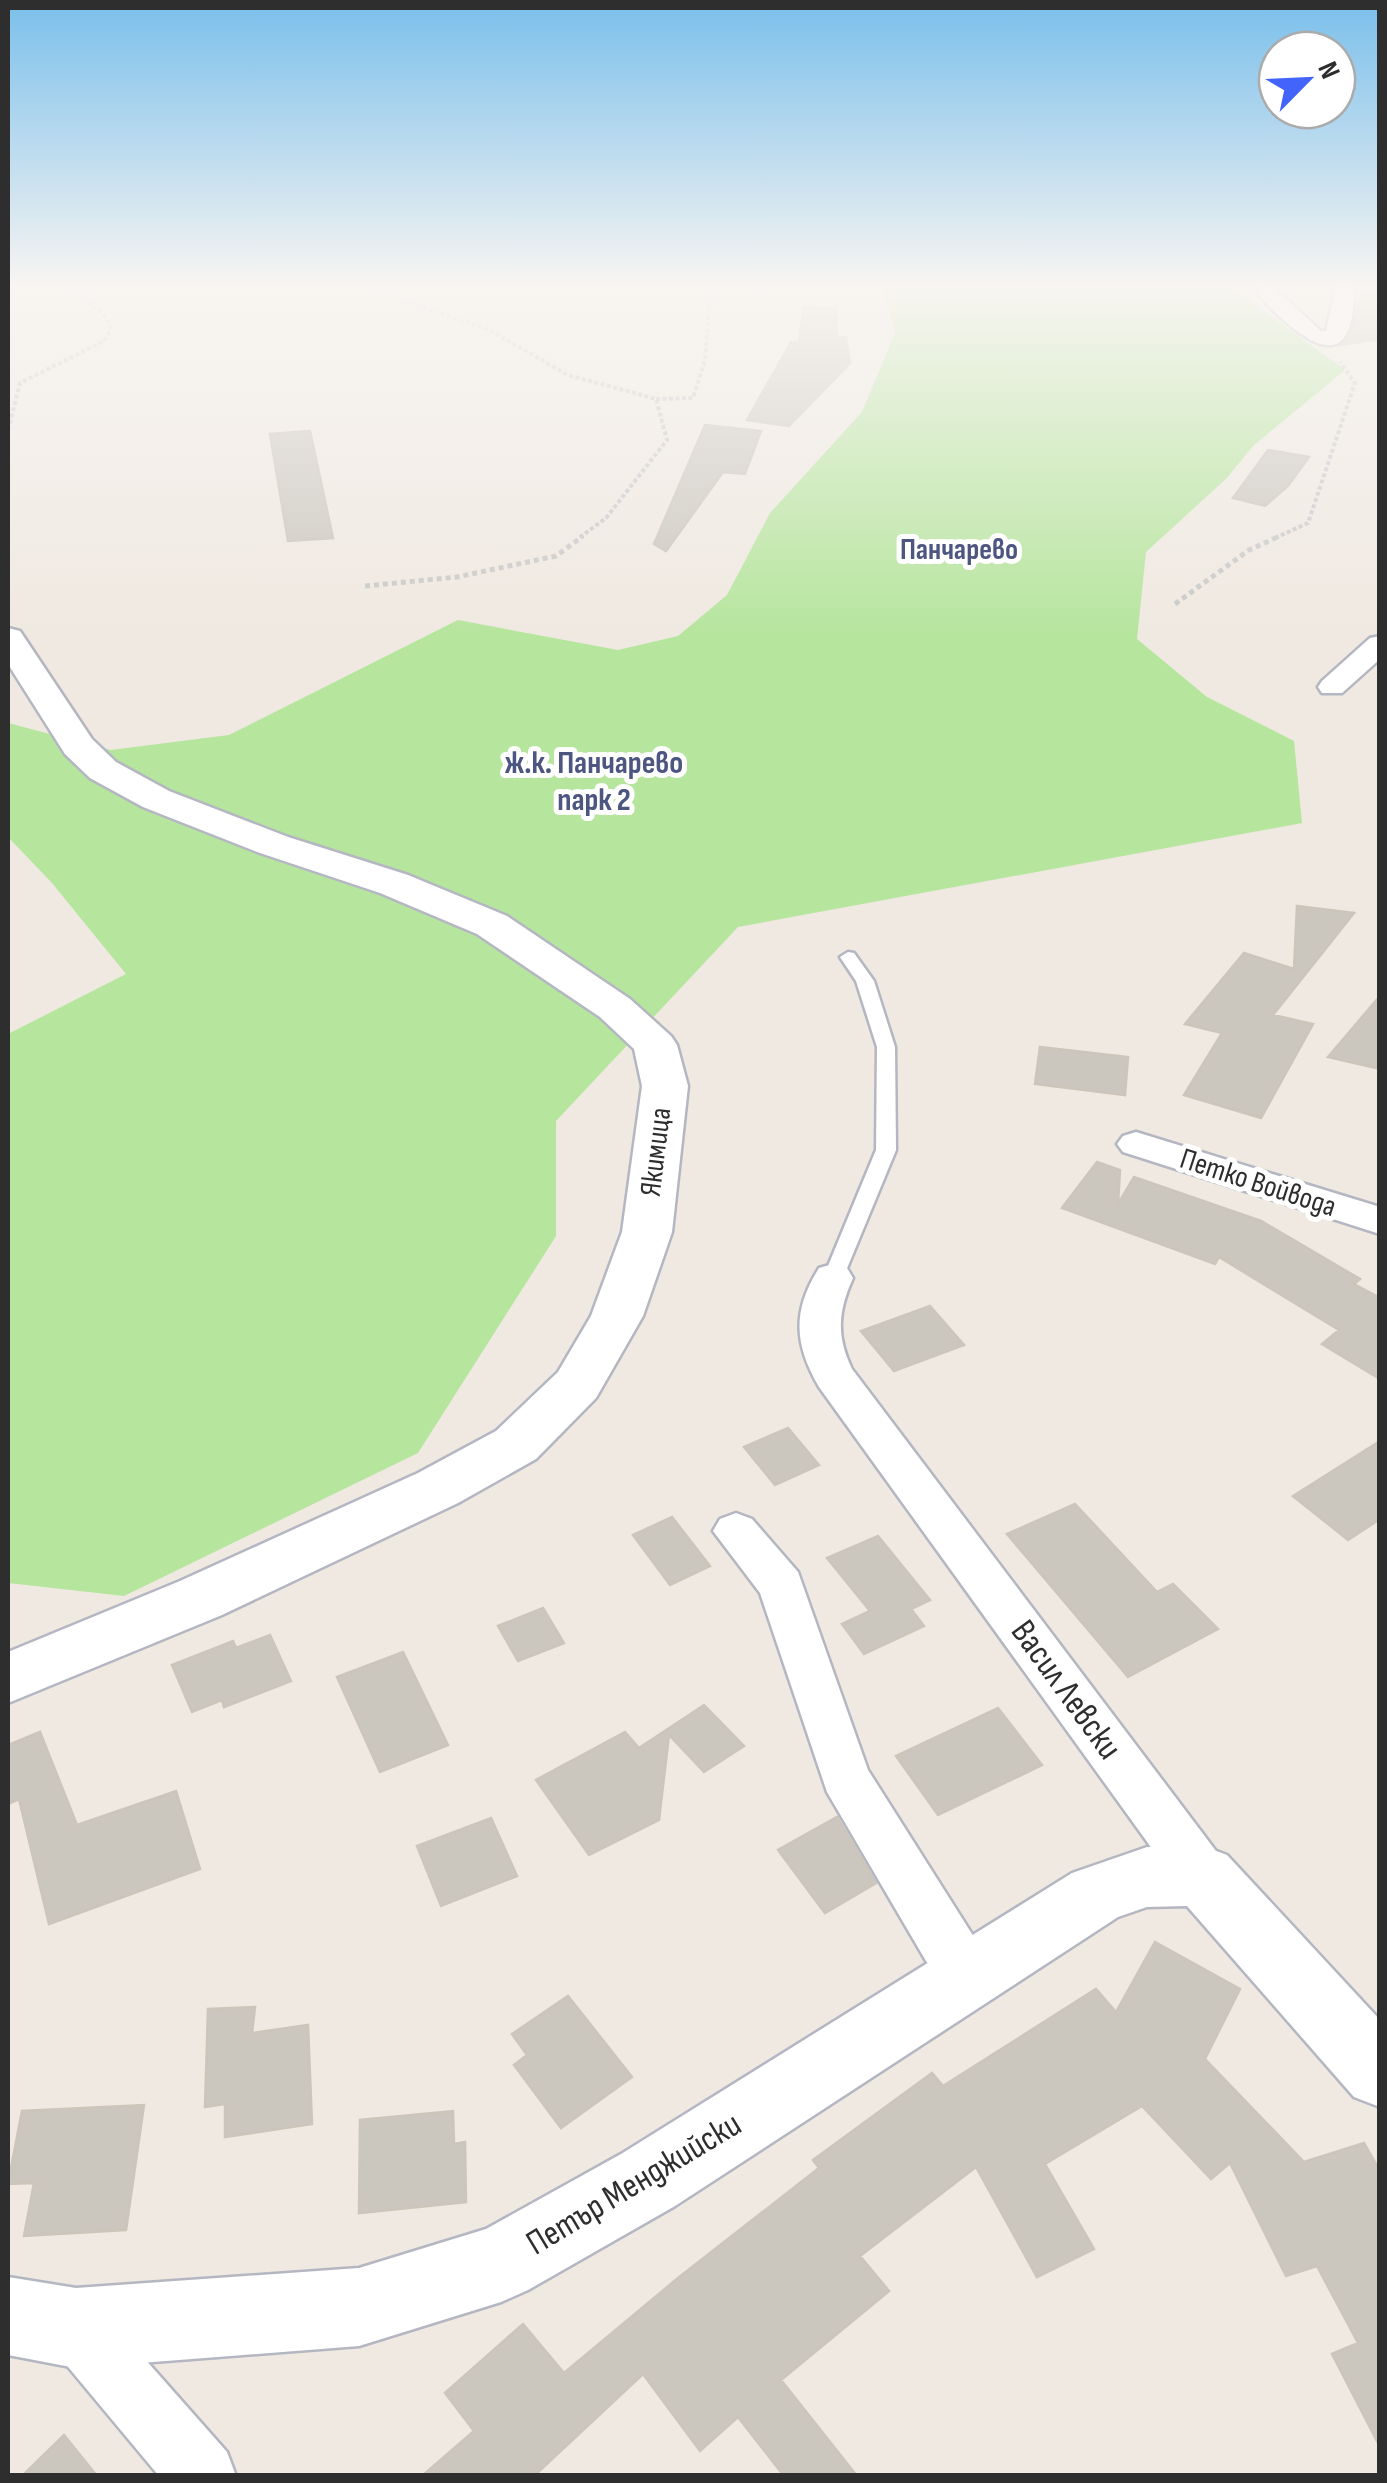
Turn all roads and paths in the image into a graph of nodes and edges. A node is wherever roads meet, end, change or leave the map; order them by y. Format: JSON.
{"nodes":[{"id":1,"x":15,"y":402,"type":"edge"},
{"id":2,"x":657,"y":402,"type":"edge"},
{"id":3,"x":1349,"y":402,"type":"edge"},
{"id":4,"x":8,"y":430,"type":"edge"},
{"id":5,"x":366,"y":586,"type":"dead end"},
{"id":6,"x":1175,"y":604,"type":"dead end"},
{"id":7,"x":8,"y":638,"type":"edge"},
{"id":8,"x":1380,"y":644,"type":"edge"},
{"id":9,"x":1332,"y":687,"type":"dead end"},
{"id":10,"x":848,"y":956,"type":"dead end"},
{"id":11,"x":1136,"y":1144,"type":"dead end"},
{"id":12,"x":1380,"y":1221,"type":"edge"},
{"id":13,"x":833,"y":1278,"type":"joint"},
{"id":14,"x":736,"y":1532,"type":"dead end"},
{"id":15,"x":8,"y":1678,"type":"edge"},
{"id":16,"x":1203,"y":1876,"type":"junction"},
{"id":17,"x":970,"y":1974,"type":"junction"},
{"id":18,"x":1380,"y":2073,"type":"edge"},
{"id":19,"x":42,"y":2322,"type":"edge"},
{"id":20,"x":204,"y":2476,"type":"edge"}],
"edges":[{"from":1,"to":4,"type":"path"},
{"from":2,"to":5,"type":"path"},
{"from":3,"to":6,"type":"path"},
{"from":7,"to":15,"type":"street","name":"Якимица"},
{"from":8,"to":9,"type":"street"},
{"from":10,"to":13,"type":"lane"},
{"from":11,"to":12,"type":"street","name":"Петко Войвода"},
{"from":13,"to":16,"type":"street","name":"Васил Левски"},
{"from":14,"to":17,"type":"street"},
{"from":16,"to":17,"type":"street","name":"Петър Менджийски"},
{"from":16,"to":18,"type":"street","name":"Васил Левски"},
{"from":17,"to":19,"type":"street","name":"Петър Менджийски"},
{"from":19,"to":20,"type":"street"}]}
